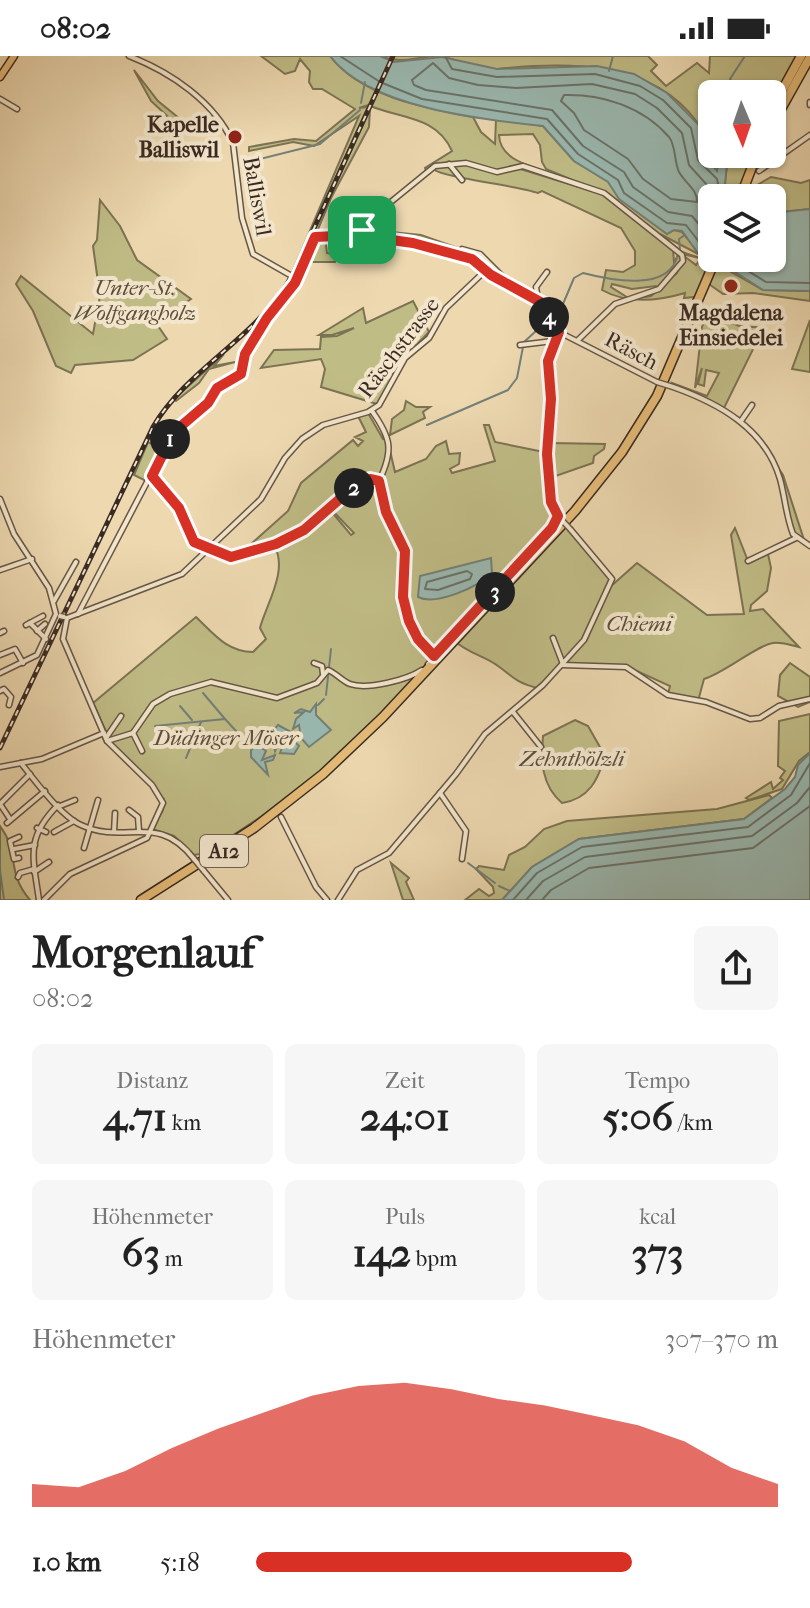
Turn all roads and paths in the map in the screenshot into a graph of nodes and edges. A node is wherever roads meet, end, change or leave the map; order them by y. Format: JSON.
{"nodes":[{"id":1,"x":14,"y":56,"type":"edge"},
{"id":2,"x":129,"y":56,"type":"edge"},
{"id":3,"x":801,"y":56,"type":"edge"},
{"id":4,"x":808,"y":56,"type":"edge"},
{"id":5,"x":0,"y":77,"type":"edge"},
{"id":6,"x":786,"y":87,"type":"edge"},
{"id":7,"x":786,"y":92,"type":"edge"},
{"id":8,"x":786,"y":98,"type":"edge"},
{"id":9,"x":0,"y":99,"type":"edge"},
{"id":10,"x":17,"y":109,"type":"dead end"},
{"id":11,"x":810,"y":135,"type":"edge"},
{"id":12,"x":449,"y":164,"type":"junction"},
{"id":13,"x":759,"y":171,"type":"dead end"},
{"id":14,"x":462,"y":180,"type":"dead end"},
{"id":15,"x":363,"y":233,"type":"junction"},
{"id":16,"x":462,"y":249,"type":"dead end"},
{"id":17,"x":485,"y":271,"type":"junction"},
{"id":18,"x":547,"y":272,"type":"dead end"},
{"id":19,"x":713,"y":272,"type":"edge"},
{"id":20,"x":294,"y":277,"type":"junction"},
{"id":21,"x":510,"y":284,"type":"junction"},
{"id":22,"x":538,"y":299,"type":"junction"},
{"id":23,"x":559,"y":332,"type":"junction"},
{"id":24,"x":578,"y":340,"type":"junction"},
{"id":25,"x":553,"y":341,"type":"junction"},
{"id":26,"x":520,"y":345,"type":"dead end"},
{"id":27,"x":752,"y":405,"type":"dead end"},
{"id":28,"x":372,"y":410,"type":"junction"},
{"id":29,"x":741,"y":421,"type":"junction"},
{"id":30,"x":152,"y":476,"type":"junction"},
{"id":31,"x":379,"y":481,"type":"junction"},
{"id":32,"x":0,"y":499,"type":"edge"},
{"id":33,"x":559,"y":517,"type":"junction"},
{"id":34,"x":794,"y":537,"type":"junction"},
{"id":35,"x":810,"y":546,"type":"edge"},
{"id":36,"x":207,"y":550,"type":"junction"},
{"id":37,"x":32,"y":559,"type":"junction"},
{"id":38,"x":748,"y":561,"type":"dead end"},
{"id":39,"x":76,"y":562,"type":"dead end"},
{"id":40,"x":0,"y":570,"type":"edge"},
{"id":41,"x":54,"y":601,"type":"junction"},
{"id":42,"x":78,"y":614,"type":"junction"},
{"id":43,"x":43,"y":616,"type":"dead end"},
{"id":44,"x":62,"y":616,"type":"junction"},
{"id":45,"x":45,"y":624,"type":"dead end"},
{"id":46,"x":37,"y":631,"type":"junction"},
{"id":47,"x":42,"y":638,"type":"junction"},
{"id":48,"x":553,"y":638,"type":"dead end"},
{"id":49,"x":0,"y":655,"type":"edge"},
{"id":50,"x":434,"y":656,"type":"junction"},
{"id":51,"x":23,"y":663,"type":"junction"},
{"id":52,"x":314,"y":663,"type":"dead end"},
{"id":53,"x":562,"y":665,"type":"junction"},
{"id":54,"x":327,"y":671,"type":"junction"},
{"id":55,"x":0,"y":673,"type":"edge"},
{"id":56,"x":0,"y":691,"type":"edge"},
{"id":57,"x":810,"y":699,"type":"edge"},
{"id":58,"x":9,"y":705,"type":"dead end"},
{"id":59,"x":513,"y":711,"type":"junction"},
{"id":60,"x":121,"y":716,"type":"dead end"},
{"id":61,"x":133,"y":733,"type":"junction"},
{"id":62,"x":106,"y":737,"type":"junction"},
{"id":63,"x":541,"y":747,"type":"dead end"},
{"id":64,"x":142,"y":751,"type":"dead end"},
{"id":65,"x":21,"y":763,"type":"junction"},
{"id":66,"x":0,"y":767,"type":"edge"},
{"id":67,"x":30,"y":774,"type":"junction"},
{"id":68,"x":45,"y":791,"type":"junction"},
{"id":69,"x":440,"y":793,"type":"junction"},
{"id":70,"x":75,"y":800,"type":"dead end"},
{"id":71,"x":98,"y":800,"type":"dead end"},
{"id":72,"x":59,"y":806,"type":"junction"},
{"id":73,"x":129,"y":810,"type":"dead end"},
{"id":74,"x":115,"y":813,"type":"dead end"},
{"id":75,"x":281,"y":817,"type":"dead end"},
{"id":76,"x":74,"y":821,"type":"junction"},
{"id":77,"x":37,"y":828,"type":"junction"},
{"id":78,"x":91,"y":829,"type":"junction"},
{"id":79,"x":139,"y":831,"type":"junction"},
{"id":80,"x":150,"y":831,"type":"junction"},
{"id":81,"x":46,"y":832,"type":"dead end"},
{"id":82,"x":54,"y":832,"type":"dead end"},
{"id":83,"x":114,"y":832,"type":"junction"},
{"id":84,"x":19,"y":837,"type":"dead end"},
{"id":85,"x":35,"y":845,"type":"junction"},
{"id":86,"x":84,"y":848,"type":"dead end"},
{"id":87,"x":13,"y":849,"type":"junction"},
{"id":88,"x":19,"y":858,"type":"dead end"},
{"id":89,"x":462,"y":859,"type":"dead end"},
{"id":90,"x":49,"y":862,"type":"dead end"},
{"id":91,"x":34,"y":871,"type":"junction"},
{"id":92,"x":18,"y":877,"type":"dead end"},
{"id":93,"x":42,"y":900,"type":"edge"},
{"id":94,"x":143,"y":900,"type":"edge"},
{"id":95,"x":228,"y":900,"type":"edge"},
{"id":96,"x":327,"y":900,"type":"edge"},
{"id":97,"x":338,"y":900,"type":"edge"}],
"edges":[{"from":1,"to":5,"type":"main road"},
{"from":2,"to":20,"type":"street","name":"Balliswil"},
{"from":3,"to":6,"type":"highway"},
{"from":4,"to":7,"type":"highway"},
{"from":4,"to":8,"type":"highway"},
{"from":9,"to":10,"type":"street"},
{"from":11,"to":13,"type":"street"},
{"from":12,"to":14,"type":"street"},
{"from":12,"to":15,"type":"street"},
{"from":12,"to":24,"type":"street","name":"Räsch"},
{"from":15,"to":17,"type":"street"},
{"from":15,"to":20,"type":"street"},
{"from":16,"to":21,"type":"street"},
{"from":17,"to":21,"type":"street"},
{"from":17,"to":28,"type":"street","name":"Räschstrasse"},
{"from":18,"to":22,"type":"street"},
{"from":19,"to":94,"type":"highway","number":"A12"},
{"from":20,"to":30,"type":"street"},
{"from":21,"to":22,"type":"street"},
{"from":22,"to":23,"type":"street"},
{"from":23,"to":24,"type":"street","name":"Räsch"},
{"from":23,"to":25,"type":"street"},
{"from":24,"to":29,"type":"street","name":"Räsch","bridge":true},
{"from":25,"to":26,"type":"street"},
{"from":25,"to":33,"type":"street"},
{"from":27,"to":29,"type":"street"},
{"from":28,"to":31,"type":"street"},
{"from":28,"to":36,"type":"street","name":"Räschstrasse"},
{"from":29,"to":34,"type":"street","name":"Räsch"},
{"from":30,"to":36,"type":"street"},
{"from":30,"to":42,"type":"street"},
{"from":31,"to":36,"type":"street"},
{"from":31,"to":50,"type":"street"},
{"from":32,"to":37,"type":"street"},
{"from":33,"to":50,"type":"street"},
{"from":33,"to":53,"type":"street","bridge":true},
{"from":34,"to":35,"type":"street"},
{"from":34,"to":38,"type":"street"},
{"from":36,"to":42,"type":"street","name":"Räschstrasse"},
{"from":37,"to":40,"type":"street"},
{"from":37,"to":41,"type":"street"},
{"from":39,"to":41,"type":"street"},
{"from":41,"to":44,"type":"street"},
{"from":42,"to":44,"type":"street","name":"Räschstrasse"},
{"from":43,"to":46,"type":"street"},
{"from":44,"to":47,"type":"street"},
{"from":44,"to":62,"type":"street"},
{"from":45,"to":46,"type":"street"},
{"from":46,"to":47,"type":"street"},
{"from":47,"to":51,"type":"street"},
{"from":48,"to":53,"type":"street"},
{"from":49,"to":51,"type":"street"},
{"from":50,"to":54,"type":"street"},
{"from":51,"to":55,"type":"street"},
{"from":52,"to":54,"type":"street"},
{"from":53,"to":57,"type":"street"},
{"from":53,"to":59,"type":"street"},
{"from":54,"to":61,"type":"street"},
{"from":56,"to":58,"type":"street"},
{"from":59,"to":63,"type":"street"},
{"from":59,"to":69,"type":"street"},
{"from":60,"to":62,"type":"street"},
{"from":61,"to":62,"type":"street"},
{"from":61,"to":64,"type":"street"},
{"from":62,"to":65,"type":"street"},
{"from":62,"to":80,"type":"street"},
{"from":65,"to":66,"type":"street"},
{"from":65,"to":67,"type":"street"},
{"from":67,"to":68,"type":"street"},
{"from":67,"to":68,"type":"street"},
{"from":68,"to":72,"type":"street"},
{"from":69,"to":89,"type":"street"},
{"from":69,"to":97,"type":"street"},
{"from":70,"to":72,"type":"street"},
{"from":71,"to":78,"type":"street"},
{"from":72,"to":76,"type":"street"},
{"from":72,"to":77,"type":"street"},
{"from":73,"to":79,"type":"street"},
{"from":74,"to":83,"type":"street"},
{"from":75,"to":96,"type":"street"},
{"from":76,"to":78,"type":"street"},
{"from":76,"to":82,"type":"street"},
{"from":77,"to":81,"type":"street"},
{"from":77,"to":85,"type":"street"},
{"from":78,"to":83,"type":"street"},
{"from":78,"to":86,"type":"street"},
{"from":79,"to":80,"type":"street"},
{"from":79,"to":83,"type":"street"},
{"from":80,"to":93,"type":"street"},
{"from":80,"to":95,"type":"street","bridge":true},
{"from":84,"to":87,"type":"street"},
{"from":85,"to":87,"type":"street"},
{"from":85,"to":91,"type":"street"},
{"from":87,"to":88,"type":"street"},
{"from":90,"to":91,"type":"street"},
{"from":91,"to":92,"type":"street"},
{"from":91,"to":93,"type":"street"}]}
